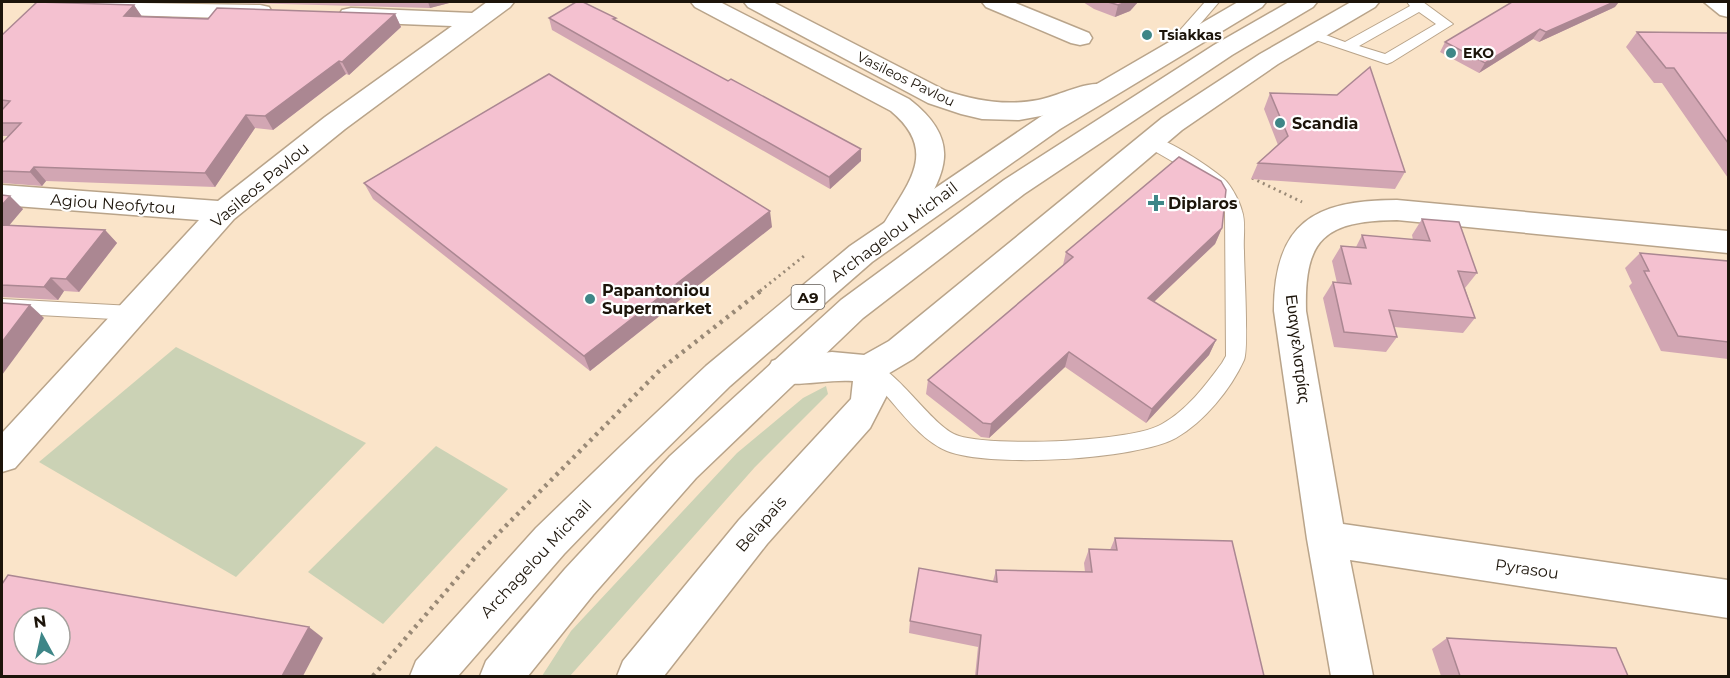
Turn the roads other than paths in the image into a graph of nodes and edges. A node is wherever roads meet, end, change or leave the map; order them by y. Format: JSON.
{"nodes":[{"id":1,"x":502,"y":2,"type":"edge"},
{"id":2,"x":703,"y":2,"type":"edge"},
{"id":3,"x":756,"y":2,"type":"edge"},
{"id":4,"x":994,"y":2,"type":"edge"},
{"id":5,"x":1212,"y":2,"type":"edge"},
{"id":6,"x":1254,"y":2,"type":"edge"},
{"id":7,"x":1305,"y":2,"type":"edge"},
{"id":8,"x":1367,"y":2,"type":"edge"},
{"id":9,"x":1716,"y":2,"type":"edge"},
{"id":10,"x":1417,"y":4,"type":"edge"},
{"id":11,"x":72,"y":6,"type":"edge"},
{"id":12,"x":1728,"y":10,"type":"edge"},
{"id":13,"x":285,"y":13,"type":"edge"},
{"id":14,"x":333,"y":15,"type":"edge"},
{"id":15,"x":475,"y":20,"type":"junction"},
{"id":16,"x":1312,"y":33,"type":"junction"},
{"id":17,"x":1080,"y":38,"type":"dead end"},
{"id":18,"x":1346,"y":47,"type":"junction"},
{"id":19,"x":1171,"y":49,"type":"junction"},
{"id":20,"x":1101,"y":91,"type":"junction"},
{"id":21,"x":1150,"y":141,"type":"junction"},
{"id":22,"x":2,"y":195,"type":"edge"},
{"id":23,"x":224,"y":212,"type":"junction"},
{"id":24,"x":897,"y":227,"type":"junction"},
{"id":25,"x":1728,"y":242,"type":"edge"},
{"id":26,"x":2,"y":306,"type":"edge"},
{"id":27,"x":132,"y":313,"type":"junction"},
{"id":28,"x":868,"y":369,"type":"junction"},
{"id":29,"x":784,"y":371,"type":"junction"},
{"id":30,"x":2,"y":456,"type":"edge"},
{"id":31,"x":1326,"y":539,"type":"junction"},
{"id":32,"x":1728,"y":599,"type":"edge"},
{"id":33,"x":431,"y":676,"type":"edge"},
{"id":34,"x":501,"y":676,"type":"edge"},
{"id":35,"x":638,"y":676,"type":"edge"},
{"id":36,"x":1352,"y":676,"type":"edge"}],
"edges":[{"from":1,"to":15,"type":"street","name":"Vasileos Pavlou"},
{"from":2,"to":24,"type":"street","name":"Vasileos Pavlou"},
{"from":3,"to":20,"type":"street","name":"Vasileos Pavlou"},
{"from":4,"to":17,"type":"street"},
{"from":5,"to":19,"type":"lane"},
{"from":6,"to":19,"type":"street","name":"Archagelou Michail","number":"A9"},
{"from":7,"to":29,"type":"street","number":"A9"},
{"from":8,"to":16,"type":"street"},
{"from":9,"to":12,"type":"street"},
{"from":10,"to":18,"type":"lane"},
{"from":10,"to":18,"type":"lane"},
{"from":11,"to":13,"type":"street"},
{"from":14,"to":15,"type":"street"},
{"from":15,"to":23,"type":"street","name":"Vasileos Pavlou"},
{"from":16,"to":18,"type":"lane"},
{"from":16,"to":21,"type":"street"},
{"from":19,"to":20,"type":"street","name":"Archagelou Michail","number":"A9"},
{"from":20,"to":24,"type":"street","name":"Archagelou Michail","number":"A9"},
{"from":21,"to":28,"type":"street"},
{"from":21,"to":28,"type":"lane"},
{"from":22,"to":23,"type":"street","name":"Agiou Neofytou"},
{"from":23,"to":27,"type":"street","name":"Vasileos Pavlou"},
{"from":24,"to":33,"type":"street","name":"Archagelou Michail","number":"A9"},
{"from":25,"to":31,"type":"street","name":"Ευαγγελιστρίας"},
{"from":26,"to":27,"type":"lane"},
{"from":27,"to":30,"type":"street","name":"Vasileos Pavlou"},
{"from":28,"to":29,"type":"street"},
{"from":28,"to":35,"type":"street","name":"Belapais"},
{"from":29,"to":34,"type":"street","number":"A9"},
{"from":31,"to":32,"type":"street","name":"Pyrasou"},
{"from":31,"to":36,"type":"street","name":"Ευαγγελιστρίας"}]}
